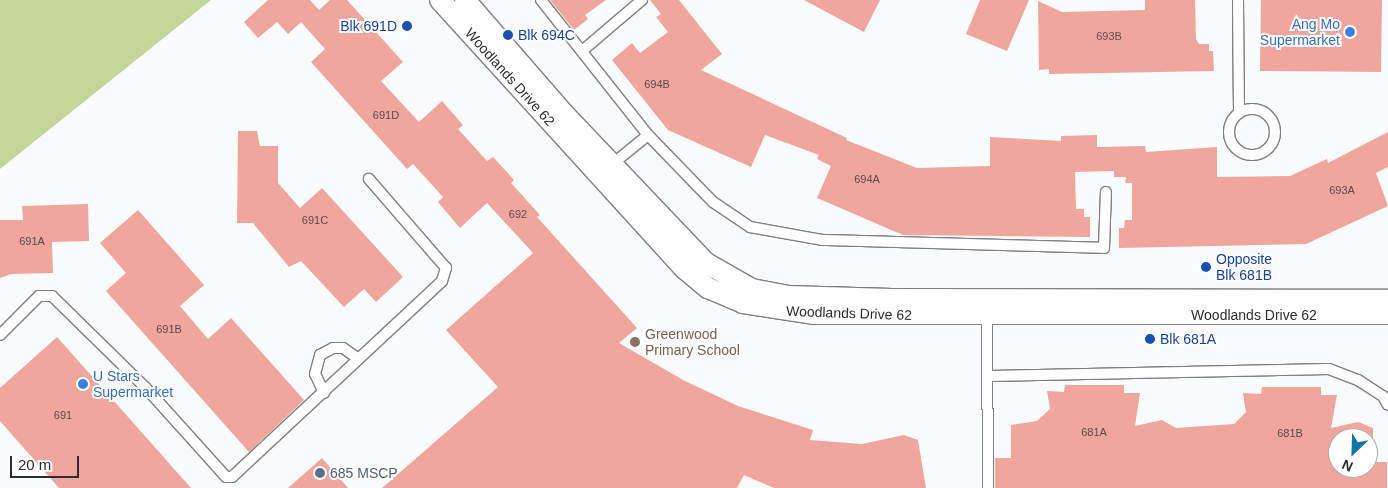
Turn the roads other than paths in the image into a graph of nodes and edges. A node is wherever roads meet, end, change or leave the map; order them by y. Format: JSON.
{"nodes":[{"id":1,"x":440,"y":0,"type":"edge"},
{"id":2,"x":465,"y":0,"type":"edge"},
{"id":3,"x":541,"y":0,"type":"edge"},
{"id":4,"x":642,"y":0,"type":"edge"},
{"id":5,"x":1238,"y":0,"type":"edge"},
{"id":6,"x":582,"y":51,"type":"junction"},
{"id":7,"x":1239,"y":113,"type":"junction"},
{"id":8,"x":648,"y":135,"type":"junction"},
{"id":9,"x":606,"y":170,"type":"junction"},
{"id":10,"x":368,"y":179,"type":"dead end"},
{"id":11,"x":1106,"y":192,"type":"dead end"},
{"id":12,"x":1388,"y":300,"type":"edge"},
{"id":13,"x":987,"y":307,"type":"junction"},
{"id":14,"x":1388,"y":314,"type":"edge"},
{"id":15,"x":0,"y":335,"type":"edge"},
{"id":16,"x":359,"y":359,"type":"junction"},
{"id":17,"x":989,"y":376,"type":"junction"},
{"id":18,"x":324,"y":393,"type":"junction"},
{"id":19,"x":1388,"y":405,"type":"edge"},
{"id":20,"x":988,"y":488,"type":"edge"}],
"edges":[{"from":1,"to":9,"type":"street","name":"Woodlands Drive 62"},
{"from":2,"to":9,"type":"street","name":"Woodlands Drive 62"},
{"from":3,"to":6,"type":"lane"},
{"from":4,"to":6,"type":"lane"},
{"from":5,"to":7,"type":"lane"},
{"from":6,"to":8,"type":"lane"},
{"from":7,"to":7,"type":"lane"},
{"from":8,"to":9,"type":"lane"},
{"from":8,"to":11,"type":"lane"},
{"from":9,"to":13,"type":"street","name":"Woodlands Drive 62"},
{"from":10,"to":16,"type":"lane"},
{"from":12,"to":13,"type":"street","name":"Woodlands Drive 62"},
{"from":13,"to":14,"type":"street","name":"Woodlands Drive 62"},
{"from":13,"to":17,"type":"lane"},
{"from":15,"to":18,"type":"lane"},
{"from":16,"to":18,"type":"lane"},
{"from":16,"to":18,"type":"lane"},
{"from":17,"to":19,"type":"lane"},
{"from":17,"to":20,"type":"lane"}]}
